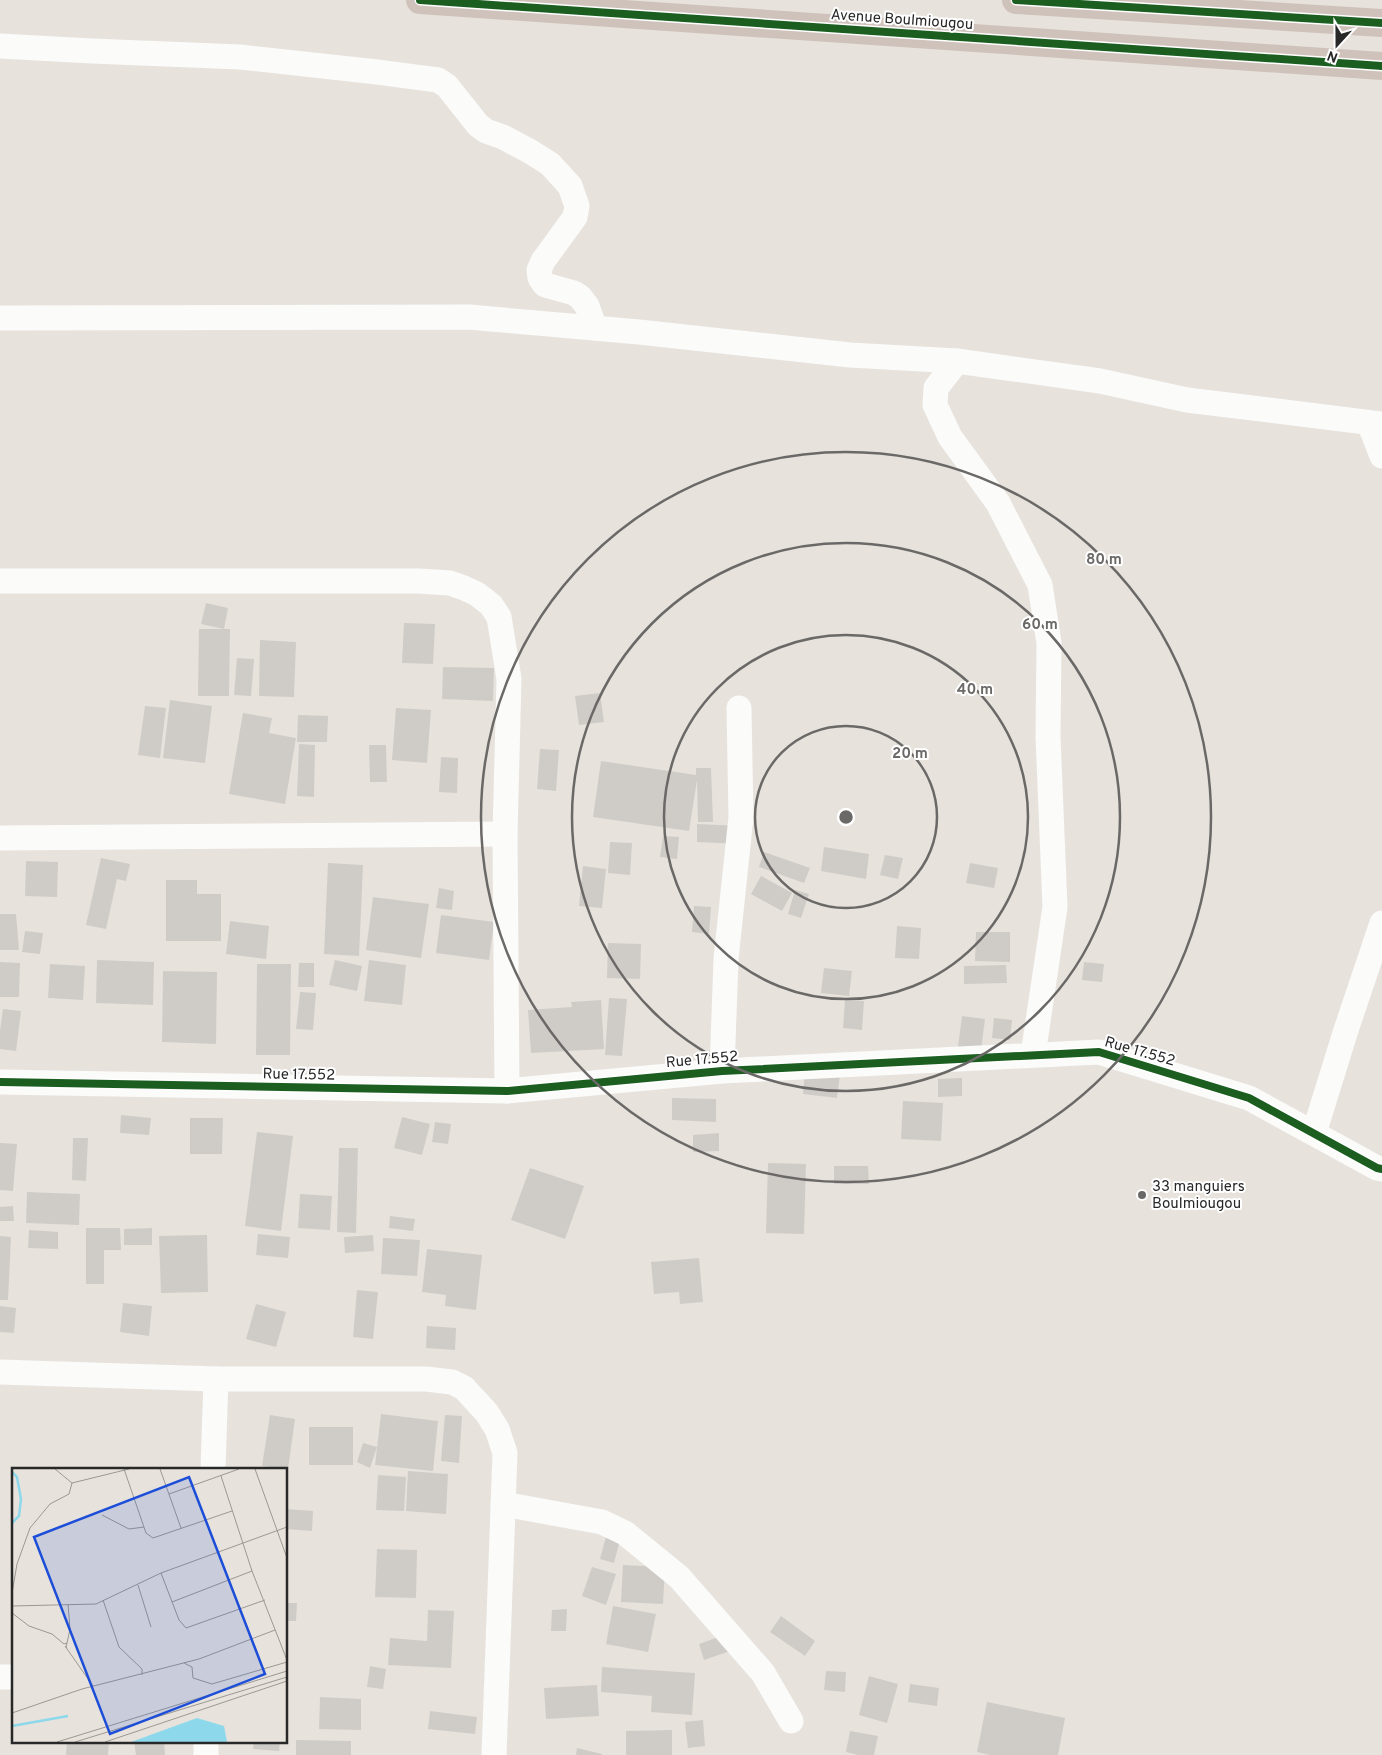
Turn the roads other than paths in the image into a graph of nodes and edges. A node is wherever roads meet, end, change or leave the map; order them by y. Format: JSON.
{"nodes":[{"id":1,"x":420,"y":0,"type":"edge"},
{"id":2,"x":1016,"y":0,"type":"edge"},
{"id":3,"x":1382,"y":24,"type":"edge"},
{"id":4,"x":0,"y":46,"type":"edge"},
{"id":5,"x":1382,"y":66,"type":"edge"},
{"id":6,"x":0,"y":318,"type":"edge"},
{"id":7,"x":595,"y":328,"type":"junction"},
{"id":8,"x":957,"y":361,"type":"junction"},
{"id":9,"x":1376,"y":423,"type":"edge"},
{"id":10,"x":1382,"y":456,"type":"edge"},
{"id":11,"x":0,"y":581,"type":"edge"},
{"id":12,"x":740,"y":708,"type":"dead end"},
{"id":13,"x":505,"y":834,"type":"junction"},
{"id":14,"x":0,"y":838,"type":"edge"},
{"id":15,"x":1382,"y":923,"type":"edge"},
{"id":16,"x":1033,"y":1055,"type":"junction"},
{"id":17,"x":722,"y":1071,"type":"junction"},
{"id":18,"x":0,"y":1082,"type":"edge"},
{"id":19,"x":506,"y":1091,"type":"junction"},
{"id":20,"x":1314,"y":1134,"type":"junction"},
{"id":21,"x":1382,"y":1169,"type":"edge"},
{"id":22,"x":0,"y":1372,"type":"edge"},
{"id":23,"x":216,"y":1379,"type":"junction"},
{"id":24,"x":213,"y":1468,"type":"edge"},
{"id":25,"x":503,"y":1504,"type":"junction"},
{"id":26,"x":790,"y":1721,"type":"dead end"},
{"id":27,"x":206,"y":1742,"type":"edge"},
{"id":28,"x":206,"y":1755,"type":"edge"},
{"id":29,"x":494,"y":1755,"type":"edge"}],
"edges":[{"from":1,"to":5,"type":"highway","name":"Avenue Boulmiougou"},
{"from":2,"to":3,"type":"highway"},
{"from":4,"to":7,"type":"street"},
{"from":6,"to":7,"type":"street"},
{"from":7,"to":8,"type":"street"},
{"from":8,"to":9,"type":"street"},
{"from":8,"to":16,"type":"street"},
{"from":9,"to":10,"type":"street"},
{"from":11,"to":13,"type":"street"},
{"from":12,"to":17,"type":"street"},
{"from":13,"to":14,"type":"street"},
{"from":13,"to":19,"type":"street"},
{"from":15,"to":20,"type":"street"},
{"from":16,"to":17,"type":"street","name":"Rue 17.552"},
{"from":16,"to":20,"type":"street","name":"Rue 17.552"},
{"from":17,"to":19,"type":"street","name":"Rue 17.552"},
{"from":18,"to":19,"type":"street","name":"Rue 17.552"},
{"from":20,"to":21,"type":"street","name":"Rue 17.552"},
{"from":22,"to":23,"type":"street"},
{"from":23,"to":24,"type":"street"},
{"from":23,"to":25,"type":"street"},
{"from":25,"to":26,"type":"street"},
{"from":25,"to":29,"type":"street"},
{"from":27,"to":28,"type":"street"}]}
